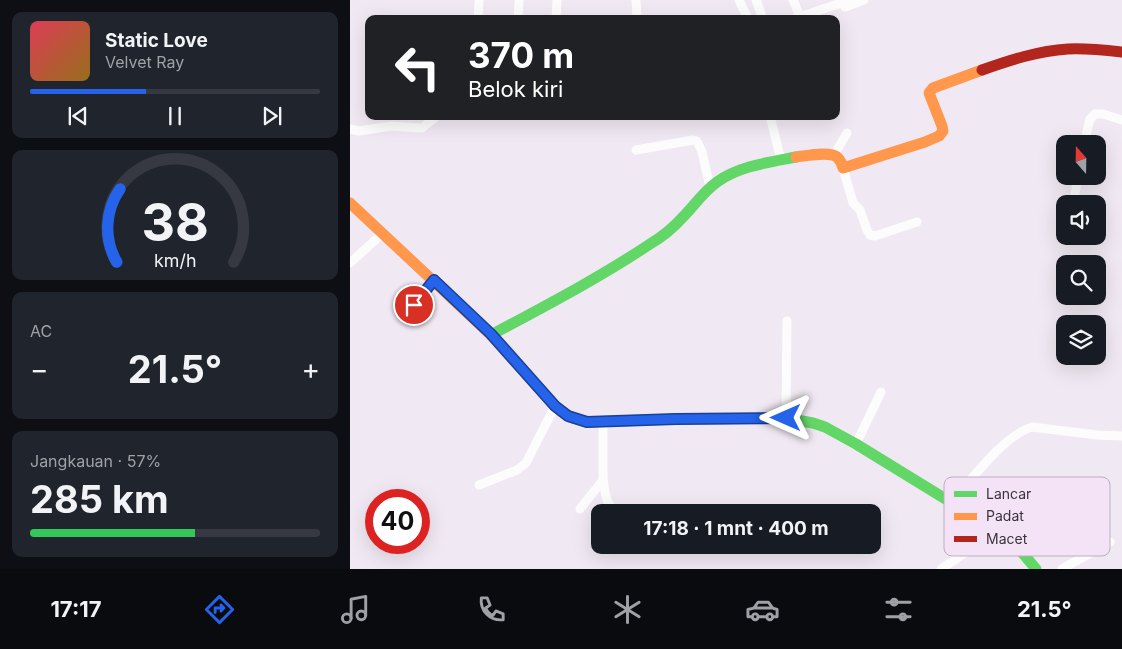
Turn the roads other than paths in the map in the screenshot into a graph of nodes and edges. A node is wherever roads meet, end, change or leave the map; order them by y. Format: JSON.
{"nodes":[{"id":1,"x":479,"y":0,"type":"edge"},
{"id":2,"x":518,"y":0,"type":"edge"},
{"id":3,"x":557,"y":0,"type":"edge"},
{"id":4,"x":636,"y":0,"type":"edge"},
{"id":5,"x":739,"y":0,"type":"edge"},
{"id":6,"x":756,"y":0,"type":"edge"},
{"id":7,"x":793,"y":0,"type":"edge"},
{"id":8,"x":816,"y":0,"type":"edge"},
{"id":9,"x":864,"y":0,"type":"edge"},
{"id":10,"x":844,"y":1,"type":"edge"},
{"id":11,"x":820,"y":9,"type":"junction"},
{"id":12,"x":478,"y":15,"type":"edge"},
{"id":13,"x":518,"y":15,"type":"edge"},
{"id":14,"x":556,"y":15,"type":"edge"},
{"id":15,"x":637,"y":15,"type":"edge"},
{"id":16,"x":746,"y":15,"type":"edge"},
{"id":17,"x":762,"y":15,"type":"edge"},
{"id":18,"x":799,"y":15,"type":"edge"},
{"id":19,"x":807,"y":15,"type":"edge"},
{"id":20,"x":811,"y":15,"type":"edge"},
{"id":21,"x":1122,"y":52,"type":"edge"},
{"id":22,"x":432,"y":120,"type":"edge"},
{"id":23,"x":771,"y":120,"type":"edge"},
{"id":24,"x":1122,"y":120,"type":"edge"},
{"id":25,"x":350,"y":129,"type":"edge"},
{"id":26,"x":848,"y":133,"type":"dead end"},
{"id":27,"x":1086,"y":135,"type":"edge"},
{"id":28,"x":636,"y":150,"type":"dead end"},
{"id":29,"x":834,"y":155,"type":"junction"},
{"id":30,"x":781,"y":160,"type":"junction"},
{"id":31,"x":843,"y":168,"type":"junction"},
{"id":32,"x":710,"y":187,"type":"junction"},
{"id":33,"x":350,"y":203,"type":"edge"},
{"id":34,"x":917,"y":222,"type":"dead end"},
{"id":35,"x":383,"y":233,"type":"junction"},
{"id":36,"x":350,"y":263,"type":"edge"},
{"id":37,"x":434,"y":280,"type":"junction"},
{"id":38,"x":404,"y":317,"type":"dead end"},
{"id":39,"x":787,"y":321,"type":"dead end"},
{"id":40,"x":491,"y":334,"type":"junction"},
{"id":41,"x":881,"y":392,"type":"dead end"},
{"id":42,"x":555,"y":406,"type":"junction"},
{"id":43,"x":786,"y":418,"type":"junction"},
{"id":44,"x":603,"y":422,"type":"junction"},
{"id":45,"x":1122,"y":436,"type":"edge"},
{"id":46,"x":856,"y":444,"type":"junction"},
{"id":47,"x":973,"y":477,"type":"edge"},
{"id":48,"x":602,"y":480,"type":"junction"},
{"id":49,"x":479,"y":485,"type":"dead end"},
{"id":50,"x":944,"y":497,"type":"edge"},
{"id":51,"x":609,"y":504,"type":"edge"},
{"id":52,"x":580,"y":508,"type":"dead end"},
{"id":53,"x":960,"y":556,"type":"edge"},
{"id":54,"x":1025,"y":556,"type":"edge"},
{"id":55,"x":1085,"y":556,"type":"edge"},
{"id":56,"x":941,"y":569,"type":"edge"},
{"id":57,"x":1036,"y":569,"type":"edge"},
{"id":58,"x":1062,"y":569,"type":"edge"}],
"edges":[{"from":1,"to":12,"type":"street"},
{"from":2,"to":13,"type":"street"},
{"from":3,"to":14,"type":"street"},
{"from":4,"to":15,"type":"street"},
{"from":5,"to":16,"type":"street"},
{"from":6,"to":17,"type":"street"},
{"from":7,"to":18,"type":"street"},
{"from":8,"to":11,"type":"street"},
{"from":9,"to":20,"type":"street"},
{"from":10,"to":11,"type":"street"},
{"from":11,"to":19,"type":"street"},
{"from":21,"to":31,"type":"street"},
{"from":22,"to":25,"type":"street"},
{"from":23,"to":30,"type":"street"},
{"from":24,"to":27,"type":"street"},
{"from":26,"to":29,"type":"street"},
{"from":28,"to":32,"type":"street"},
{"from":29,"to":30,"type":"street"},
{"from":29,"to":31,"type":"street"},
{"from":30,"to":32,"type":"street"},
{"from":31,"to":34,"type":"street"},
{"from":32,"to":40,"type":"street"},
{"from":33,"to":35,"type":"street"},
{"from":35,"to":36,"type":"street"},
{"from":35,"to":37,"type":"street"},
{"from":37,"to":38,"type":"street"},
{"from":37,"to":40,"type":"street"},
{"from":39,"to":43,"type":"street"},
{"from":40,"to":42,"type":"street"},
{"from":41,"to":46,"type":"street"},
{"from":42,"to":44,"type":"street"},
{"from":42,"to":49,"type":"street"},
{"from":43,"to":44,"type":"street"},
{"from":43,"to":46,"type":"street"},
{"from":44,"to":48,"type":"street"},
{"from":45,"to":47,"type":"street"},
{"from":46,"to":50,"type":"street"},
{"from":48,"to":51,"type":"street"},
{"from":48,"to":52,"type":"street"},
{"from":53,"to":56,"type":"street"},
{"from":54,"to":57,"type":"street"},
{"from":55,"to":58,"type":"street"}]}
